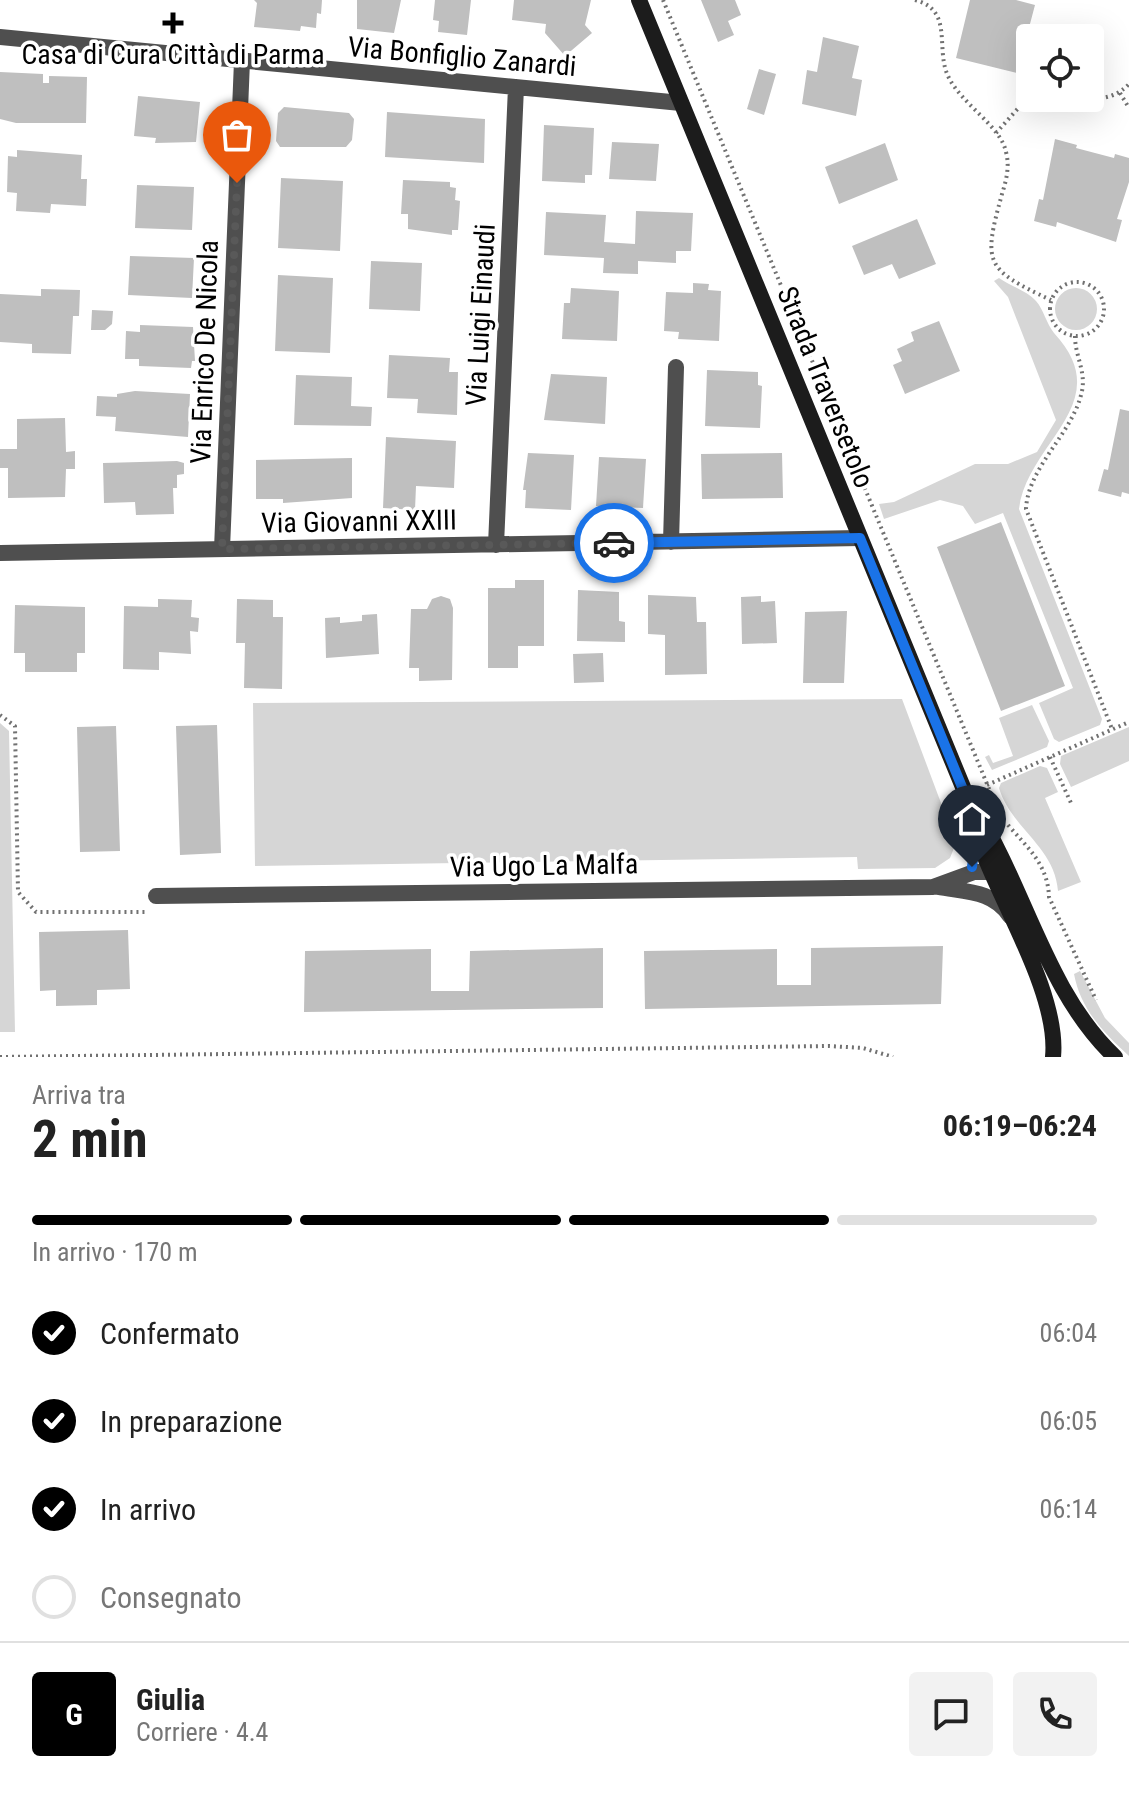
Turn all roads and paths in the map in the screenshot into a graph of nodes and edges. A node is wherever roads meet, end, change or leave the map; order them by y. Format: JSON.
{"nodes":[{"id":1,"x":639,"y":0,"type":"edge"},
{"id":2,"x":663,"y":0,"type":"edge"},
{"id":3,"x":915,"y":0,"type":"edge"},
{"id":4,"x":0,"y":37,"type":"edge"},
{"id":5,"x":242,"y":61,"type":"junction"},
{"id":6,"x":1129,"y":84,"type":"edge"},
{"id":7,"x":516,"y":87,"type":"junction"},
{"id":8,"x":1120,"y":93,"type":"junction"},
{"id":9,"x":1104,"y":99,"type":"edge"},
{"id":10,"x":681,"y":103,"type":"junction"},
{"id":11,"x":1129,"y":108,"type":"edge"},
{"id":12,"x":1016,"y":111,"type":"edge"},
{"id":13,"x":996,"y":133,"type":"junction"},
{"id":14,"x":1051,"y":300,"type":"junction"},
{"id":15,"x":1075,"y":336,"type":"junction"},
{"id":16,"x":676,"y":367,"type":"dead end"},
{"id":17,"x":860,"y":538,"type":"junction"},
{"id":18,"x":671,"y":542,"type":"junction"},
{"id":19,"x":496,"y":545,"type":"junction"},
{"id":20,"x":222,"y":549,"type":"junction"},
{"id":21,"x":0,"y":553,"type":"edge"},
{"id":22,"x":0,"y":715,"type":"edge"},
{"id":23,"x":1129,"y":722,"type":"edge"},
{"id":24,"x":1112,"y":729,"type":"junction"},
{"id":25,"x":1050,"y":757,"type":"junction"},
{"id":26,"x":987,"y":785,"type":"junction"},
{"id":27,"x":965,"y":792,"type":"junction"},
{"id":28,"x":1071,"y":803,"type":"dead end"},
{"id":29,"x":997,"y":808,"type":"dead end"},
{"id":30,"x":1006,"y":822,"type":"dead end"},
{"id":31,"x":975,"y":826,"type":"junction"},
{"id":32,"x":990,"y":870,"type":"junction"},
{"id":33,"x":1011,"y":875,"type":"junction"},
{"id":34,"x":962,"y":877,"type":"junction"},
{"id":35,"x":933,"y":887,"type":"junction"},
{"id":36,"x":999,"y":890,"type":"junction"},
{"id":37,"x":973,"y":892,"type":"junction"},
{"id":38,"x":156,"y":896,"type":"joint"},
{"id":39,"x":1011,"y":918,"type":"junction"},
{"id":40,"x":1098,"y":1004,"type":"dead end"},
{"id":41,"x":598,"y":1049,"type":"junction"},
{"id":42,"x":225,"y":1056,"type":"edge"},
{"id":43,"x":0,"y":1057,"type":"edge"},
{"id":44,"x":598,"y":1057,"type":"edge"},
{"id":45,"x":893,"y":1057,"type":"edge"},
{"id":46,"x":1053,"y":1057,"type":"edge"},
{"id":47,"x":1115,"y":1057,"type":"edge"}],
"edges":[{"from":1,"to":10,"type":"main road","name":"Strada Traversetolo"},
{"from":2,"to":26,"type":"path"},
{"from":3,"to":13,"type":"path"},
{"from":4,"to":5,"type":"street","name":"Via Bonfiglio Zanardi"},
{"from":5,"to":7,"type":"street","name":"Via Bonfiglio Zanardi"},
{"from":5,"to":20,"type":"street","name":"Via Enrico De Nicola"},
{"from":6,"to":8,"type":"path"},
{"from":7,"to":10,"type":"street","name":"Via Bonfiglio Zanardi"},
{"from":7,"to":19,"type":"street","name":"Via Luigi Einaudi"},
{"from":8,"to":9,"type":"path"},
{"from":8,"to":11,"type":"path"},
{"from":10,"to":17,"type":"main road","name":"Strada Traversetolo"},
{"from":12,"to":13,"type":"path"},
{"from":13,"to":14,"type":"path"},
{"from":14,"to":15,"type":"path"},
{"from":14,"to":15,"type":"path"},
{"from":15,"to":24,"type":"path"},
{"from":16,"to":18,"type":"street"},
{"from":17,"to":18,"type":"street","name":"Via Giovanni XXIII"},
{"from":17,"to":27,"type":"main road","name":"Strada Traversetolo"},
{"from":18,"to":19,"type":"street","name":"Via Giovanni XXIII"},
{"from":19,"to":20,"type":"street","name":"Via Giovanni XXIII"},
{"from":20,"to":21,"type":"street","name":"Via Giovanni XXIII"},
{"from":22,"to":38,"type":"path"},
{"from":23,"to":24,"type":"path"},
{"from":24,"to":25,"type":"path"},
{"from":25,"to":26,"type":"path"},
{"from":25,"to":28,"type":"path"},
{"from":26,"to":29,"type":"path"},
{"from":27,"to":31,"type":"main road","name":"Strada Traversetolo"},
{"from":27,"to":33,"type":"main road","name":"Strada Traversetolo"},
{"from":30,"to":40,"type":"path"},
{"from":31,"to":32,"type":"main road","name":"Strada Traversetolo"},
{"from":31,"to":34,"type":"street"},
{"from":32,"to":33,"type":"street"},
{"from":32,"to":34,"type":"street","name":"Via Ugo La Malfa"},
{"from":32,"to":36,"type":"main road","name":"Strada Traversetolo"},
{"from":33,"to":36,"type":"street"},
{"from":33,"to":47,"type":"main road","name":"Strada Traversetolo"},
{"from":34,"to":35,"type":"street","name":"Via Ugo La Malfa"},
{"from":35,"to":37,"type":"street","name":"Via Ugo La Malfa"},
{"from":35,"to":38,"type":"street","name":"Via Ugo La Malfa"},
{"from":36,"to":37,"type":"street","name":"Via Ugo La Malfa"},
{"from":36,"to":39,"type":"main road","name":"Strada Traversetolo"},
{"from":37,"to":39,"type":"street","name":"Via Ugo La Malfa"},
{"from":39,"to":46,"type":"main road","name":"Strada Traversetolo"},
{"from":41,"to":42,"type":"path"},
{"from":41,"to":44,"type":"path"},
{"from":41,"to":45,"type":"path"},
{"from":42,"to":43,"type":"path"}]}
